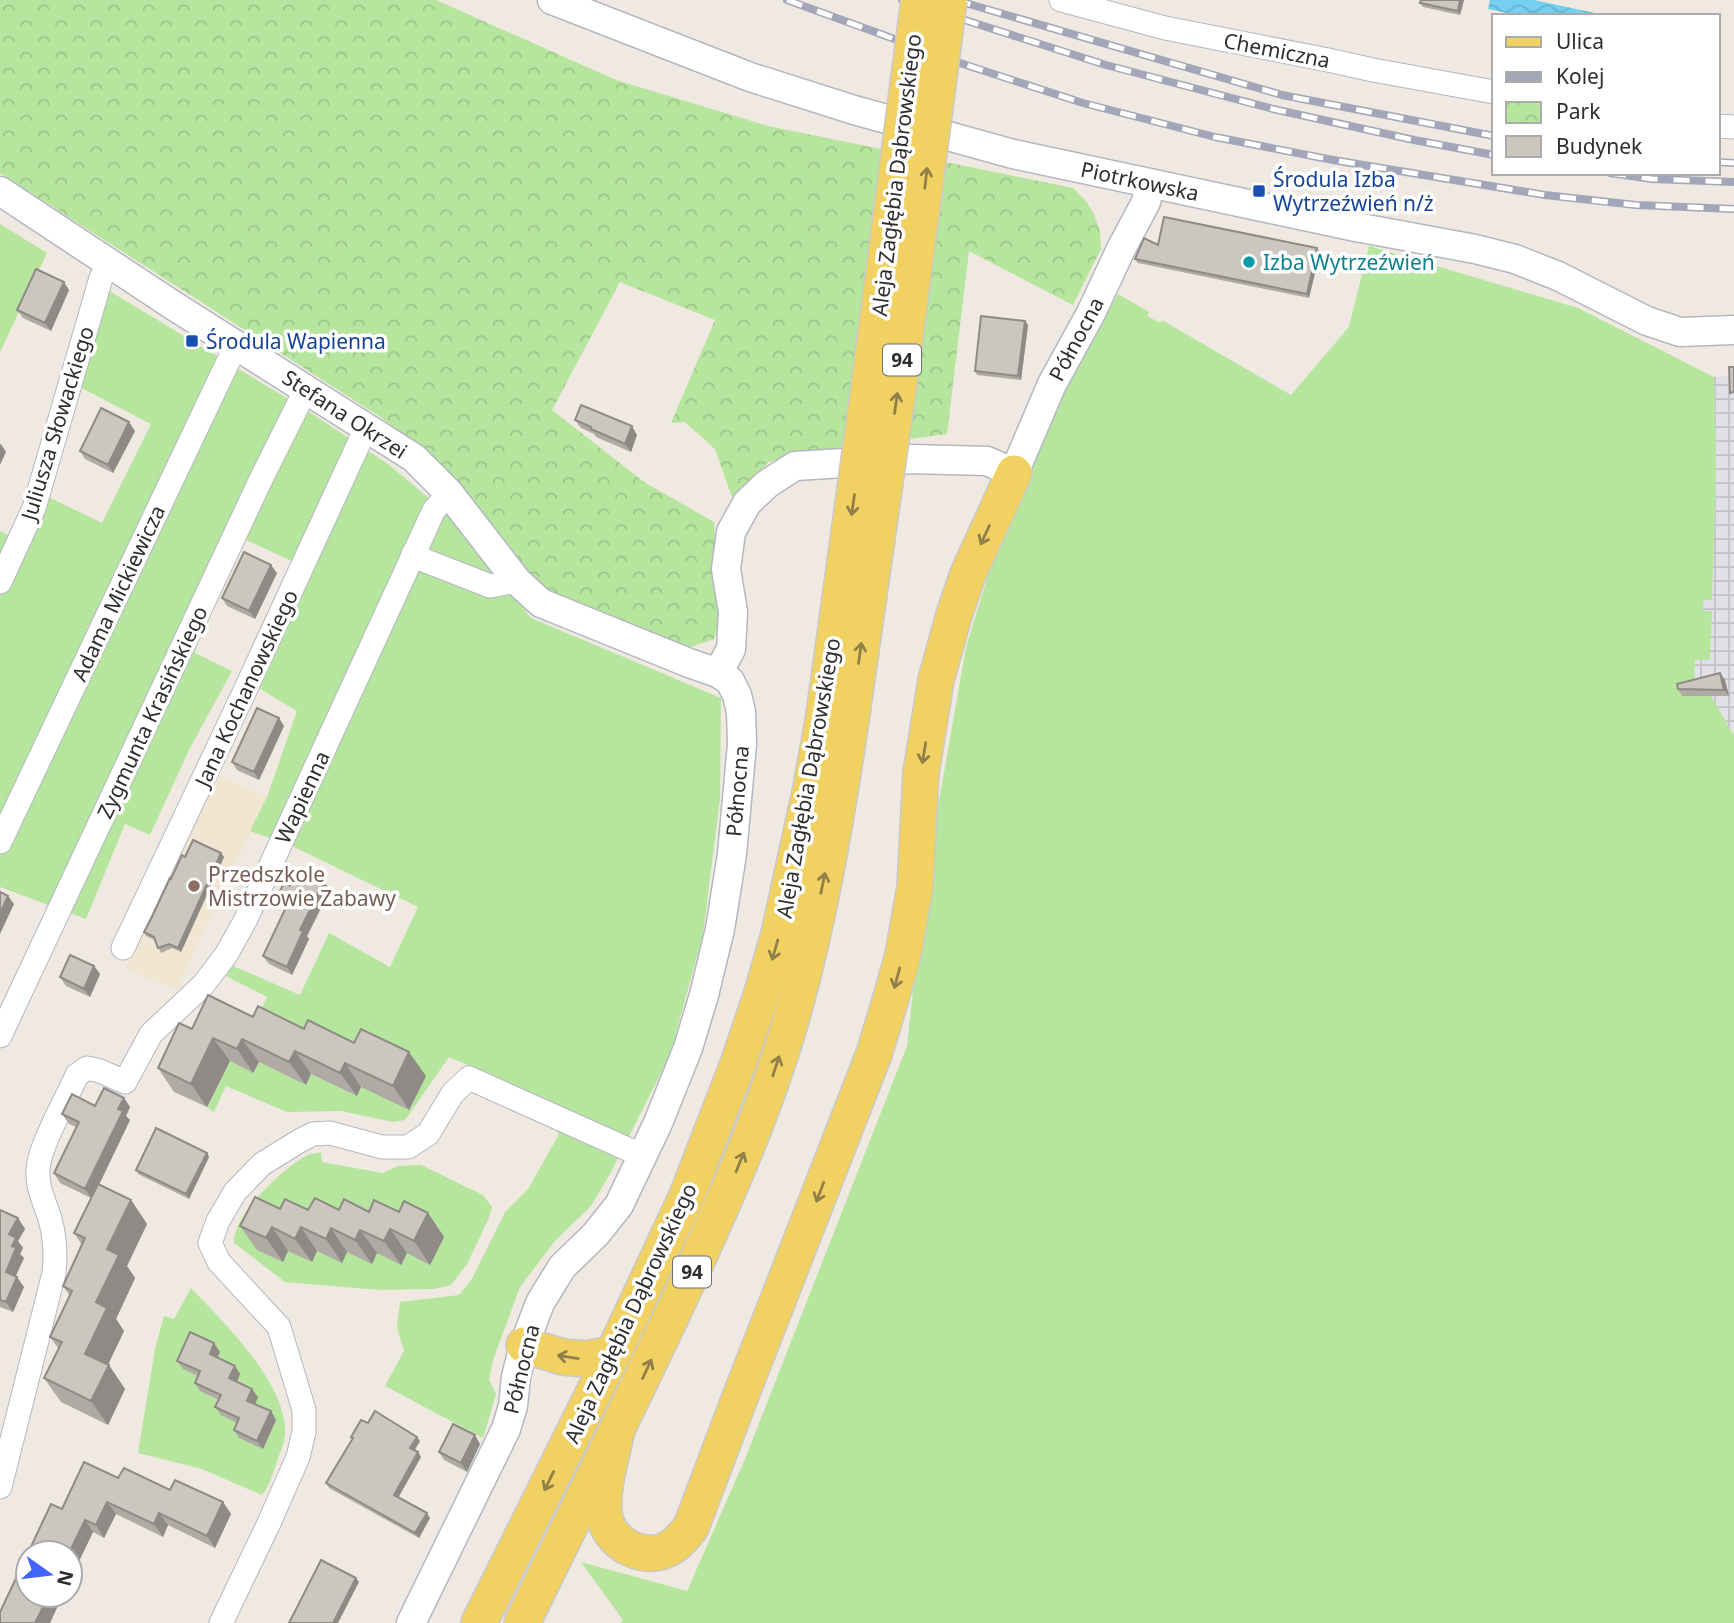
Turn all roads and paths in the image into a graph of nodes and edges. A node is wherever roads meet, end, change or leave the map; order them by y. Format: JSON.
{"nodes":[{"id":1,"x":551,"y":0,"type":"edge"},
{"id":2,"x":919,"y":0,"type":"edge"},
{"id":3,"x":949,"y":0,"type":"edge"},
{"id":4,"x":1061,"y":0,"type":"edge"},
{"id":5,"x":1492,"y":92,"type":"edge"},
{"id":6,"x":1150,"y":184,"type":"junction"},
{"id":7,"x":0,"y":191,"type":"edge"},
{"id":8,"x":111,"y":262,"type":"junction"},
{"id":9,"x":1734,"y":330,"type":"edge"},
{"id":10,"x":236,"y":345,"type":"junction"},
{"id":11,"x":306,"y":389,"type":"junction"},
{"id":12,"x":368,"y":428,"type":"junction"},
{"id":13,"x":1014,"y":473,"type":"junction"},
{"id":14,"x":449,"y":493,"type":"junction"},
{"id":15,"x":413,"y":554,"type":"junction"},
{"id":16,"x":517,"y":581,"type":"junction"},
{"id":17,"x":0,"y":582,"type":"edge"},
{"id":18,"x":718,"y":673,"type":"junction"},
{"id":19,"x":837,"y":718,"type":"junction"},
{"id":20,"x":0,"y":842,"type":"edge"},
{"id":21,"x":123,"y":948,"type":"dead end"},
{"id":22,"x":0,"y":1036,"type":"edge"},
{"id":23,"x":643,"y":1156,"type":"junction"},
{"id":24,"x":524,"y":1345,"type":"junction"},
{"id":25,"x":612,"y":1354,"type":"junction"},
{"id":26,"x":617,"y":1430,"type":"junction"},
{"id":27,"x":0,"y":1487,"type":"edge"},
{"id":28,"x":221,"y":1623,"type":"edge"},
{"id":29,"x":411,"y":1623,"type":"edge"},
{"id":30,"x":479,"y":1623,"type":"edge"},
{"id":31,"x":522,"y":1623,"type":"edge"}],
"edges":[{"from":1,"to":6,"type":"street","name":"Piotrkowska"},
{"from":2,"to":19,"type":"main road","name":"Aleja Zagłębia Dąbrowskiego","number":"94","one_way":true,"bridge":true},
{"from":19,"to":3,"type":"main road","name":"Aleja Zagłębia Dąbrowskiego","number":"94","one_way":true,"bridge":true},
{"from":4,"to":5,"type":"street","name":"Chemiczna"},
{"from":6,"to":9,"type":"street","name":"Piotrkowska"},
{"from":6,"to":13,"type":"street","name":"Północna"},
{"from":7,"to":8,"type":"street","name":"Stefana Okrzei"},
{"from":8,"to":10,"type":"street","name":"Stefana Okrzei"},
{"from":8,"to":17,"type":"street","name":"Juliusza Słowackiego"},
{"from":10,"to":11,"type":"street","name":"Stefana Okrzei"},
{"from":10,"to":20,"type":"street","name":"Adama Mickiewicza"},
{"from":11,"to":12,"type":"street","name":"Stefana Okrzei"},
{"from":11,"to":22,"type":"street","name":"Zygmunta Krasińskiego"},
{"from":12,"to":14,"type":"street","name":"Stefana Okrzei"},
{"from":12,"to":21,"type":"street","name":"Jana Kochanowskiego"},
{"from":13,"to":18,"type":"street"},
{"from":13,"to":26,"type":"main road","one_way":true},
{"from":14,"to":15,"type":"street","name":"Wapienna"},
{"from":14,"to":16,"type":"street","name":"Stefana Okrzei"},
{"from":15,"to":16,"type":"street"},
{"from":15,"to":27,"type":"street","name":"Wapienna"},
{"from":16,"to":18,"type":"street","name":"Stefana Okrzei"},
{"from":18,"to":23,"type":"street","name":"Północna"},
{"from":19,"to":25,"type":"main road","name":"Aleja Zagłębia Dąbrowskiego","number":"94","one_way":true},
{"from":26,"to":19,"type":"main road","name":"Aleja Zagłębia Dąbrowskiego","number":"94","one_way":true},
{"from":23,"to":24,"type":"street","name":"Północna"},
{"from":23,"to":28,"type":"street"},
{"from":25,"to":24,"type":"main road","one_way":true},
{"from":24,"to":29,"type":"street","name":"Północna"},
{"from":25,"to":30,"type":"main road","name":"Aleja Zagłębia Dąbrowskiego","number":"94","one_way":true},
{"from":26,"to":31,"type":"main road","name":"Aleja Zagłębia Dąbrowskiego","number":"94"}]}
